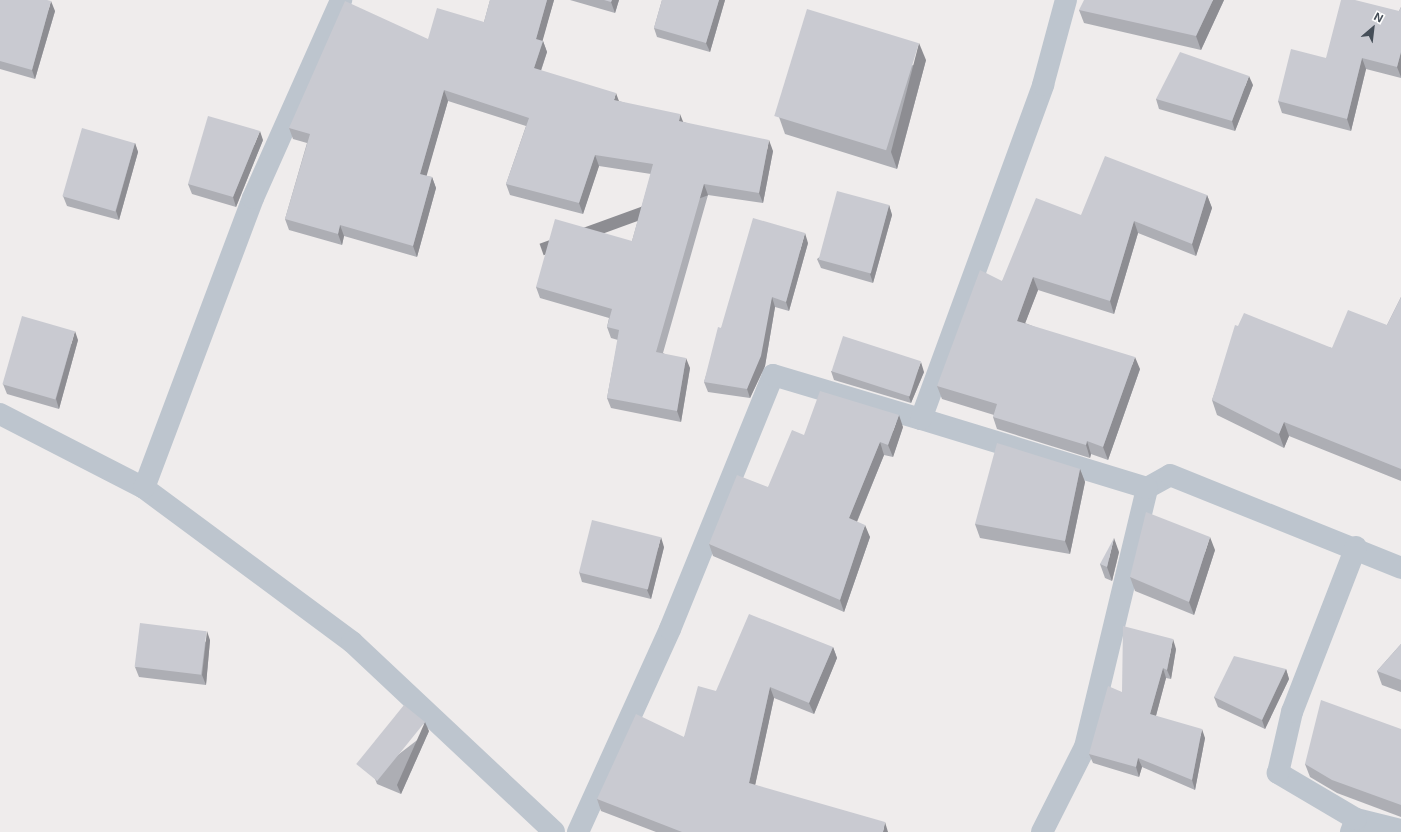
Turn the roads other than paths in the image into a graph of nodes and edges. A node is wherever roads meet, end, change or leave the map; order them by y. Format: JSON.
{"nodes":[{"id":1,"x":340,"y":0,"type":"edge"},
{"id":2,"x":1066,"y":0,"type":"edge"},
{"id":3,"x":0,"y":414,"type":"edge"},
{"id":4,"x":921,"y":419,"type":"junction"},
{"id":5,"x":144,"y":488,"type":"junction"},
{"id":6,"x":1147,"y":488,"type":"junction"},
{"id":7,"x":1356,"y":547,"type":"junction"},
{"id":8,"x":1401,"y":568,"type":"edge"},
{"id":9,"x":1354,"y":825,"type":"edge"},
{"id":10,"x":1401,"y":830,"type":"edge"},
{"id":11,"x":554,"y":832,"type":"edge"},
{"id":12,"x":578,"y":832,"type":"edge"},
{"id":13,"x":1042,"y":832,"type":"edge"}],
"edges":[{"from":1,"to":5,"type":"street"},
{"from":2,"to":4,"type":"street"},
{"from":3,"to":5,"type":"street"},
{"from":4,"to":6,"type":"street"},
{"from":4,"to":12,"type":"street"},
{"from":5,"to":11,"type":"street"},
{"from":6,"to":7,"type":"street"},
{"from":6,"to":13,"type":"street"},
{"from":7,"to":8,"type":"street"},
{"from":7,"to":9,"type":"street"},
{"from":9,"to":10,"type":"street"}]}
